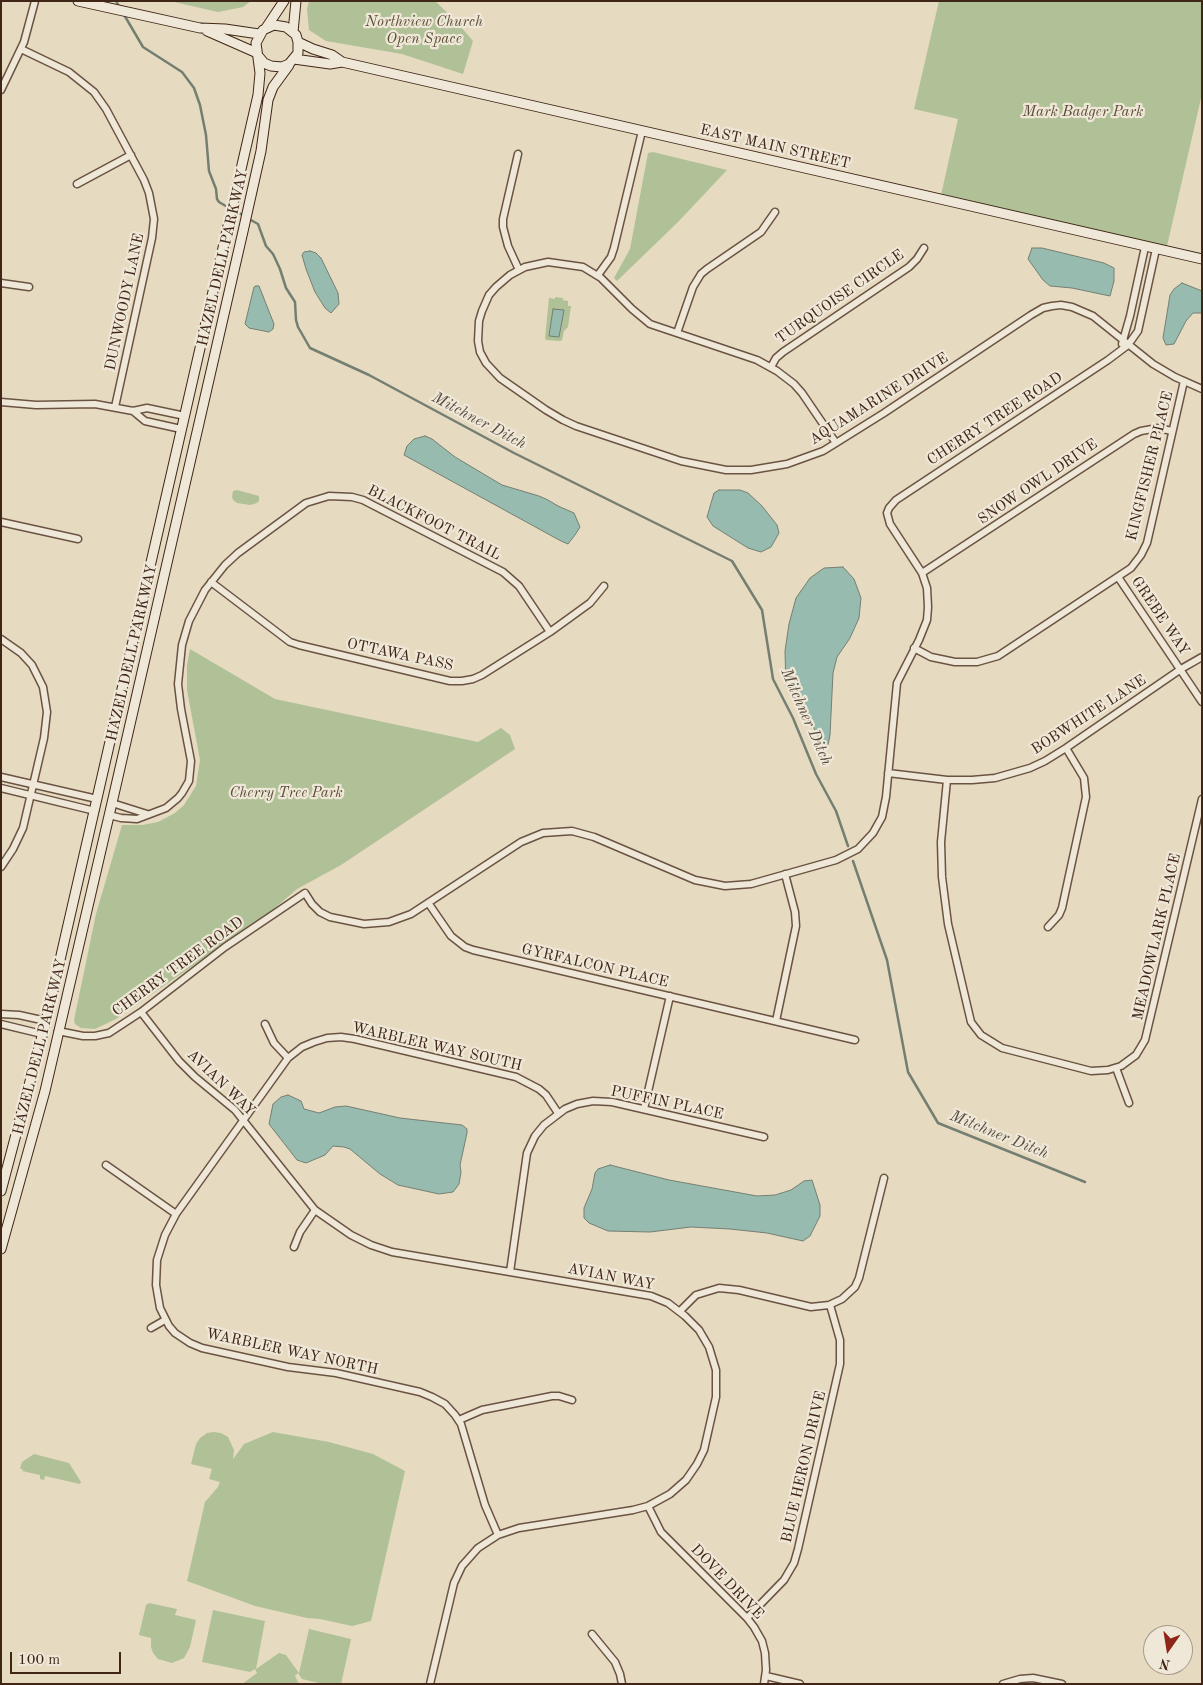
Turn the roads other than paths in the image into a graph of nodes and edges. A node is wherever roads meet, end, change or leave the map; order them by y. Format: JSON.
{"nodes":[{"id":1,"x":35,"y":1,"type":"edge"},
{"id":2,"x":78,"y":1,"type":"edge"},
{"id":3,"x":284,"y":1,"type":"edge"},
{"id":4,"x":296,"y":1,"type":"edge"},
{"id":5,"x":200,"y":28,"type":"junction"},
{"id":6,"x":263,"y":31,"type":"junction"},
{"id":7,"x":293,"y":32,"type":"junction"},
{"id":8,"x":298,"y":42,"type":"junction"},
{"id":9,"x":21,"y":49,"type":"junction"},
{"id":10,"x":258,"y":55,"type":"junction"},
{"id":11,"x":292,"y":62,"type":"junction"},
{"id":12,"x":342,"y":62,"type":"junction"},
{"id":13,"x":1,"y":90,"type":"edge"},
{"id":14,"x":642,"y":131,"type":"junction"},
{"id":15,"x":518,"y":154,"type":"dead end"},
{"id":16,"x":130,"y":155,"type":"junction"},
{"id":17,"x":77,"y":184,"type":"dead end"},
{"id":18,"x":775,"y":212,"type":"dead end"},
{"id":19,"x":1145,"y":247,"type":"junction"},
{"id":20,"x":924,"y":248,"type":"dead end"},
{"id":21,"x":1156,"y":249,"type":"junction"},
{"id":22,"x":1202,"y":260,"type":"edge"},
{"id":23,"x":520,"y":270,"type":"junction"},
{"id":24,"x":598,"y":275,"type":"junction"},
{"id":25,"x":1,"y":283,"type":"edge"},
{"id":26,"x":29,"y":287,"type":"dead end"},
{"id":27,"x":677,"y":333,"type":"junction"},
{"id":28,"x":1126,"y":343,"type":"junction"},
{"id":29,"x":772,"y":367,"type":"junction"},
{"id":30,"x":1184,"y":382,"type":"junction"},
{"id":31,"x":1202,"y":389,"type":"edge"},
{"id":32,"x":1,"y":402,"type":"edge"},
{"id":33,"x":115,"y":407,"type":"junction"},
{"id":34,"x":133,"y":411,"type":"junction"},
{"id":35,"x":185,"y":416,"type":"junction"},
{"id":36,"x":181,"y":429,"type":"junction"},
{"id":37,"x":1172,"y":431,"type":"junction"},
{"id":38,"x":836,"y":443,"type":"junction"},
{"id":39,"x":1,"y":522,"type":"edge"},
{"id":40,"x":78,"y":539,"type":"dead end"},
{"id":41,"x":922,"y":573,"type":"junction"},
{"id":42,"x":1118,"y":577,"type":"junction"},
{"id":43,"x":211,"y":582,"type":"junction"},
{"id":44,"x":604,"y":586,"type":"dead end"},
{"id":45,"x":550,"y":632,"type":"junction"},
{"id":46,"x":1,"y":639,"type":"edge"},
{"id":47,"x":914,"y":648,"type":"junction"},
{"id":48,"x":1202,"y":657,"type":"edge"},
{"id":49,"x":1181,"y":669,"type":"junction"},
{"id":50,"x":1202,"y":702,"type":"edge"},
{"id":51,"x":1066,"y":748,"type":"junction"},
{"id":52,"x":888,"y":773,"type":"junction"},
{"id":53,"x":1,"y":777,"type":"edge"},
{"id":54,"x":947,"y":780,"type":"junction"},
{"id":55,"x":1,"y":788,"type":"edge"},
{"id":56,"x":32,"y":790,"type":"junction"},
{"id":57,"x":97,"y":799,"type":"junction"},
{"id":58,"x":1202,"y":799,"type":"edge"},
{"id":59,"x":112,"y":803,"type":"junction"},
{"id":60,"x":95,"y":811,"type":"junction"},
{"id":61,"x":147,"y":814,"type":"junction"},
{"id":62,"x":109,"y":815,"type":"junction"},
{"id":63,"x":1,"y":867,"type":"edge"},
{"id":64,"x":785,"y":874,"type":"junction"},
{"id":65,"x":429,"y":904,"type":"junction"},
{"id":66,"x":1048,"y":928,"type":"dead end"},
{"id":67,"x":670,"y":996,"type":"junction"},
{"id":68,"x":140,"y":1012,"type":"junction"},
{"id":69,"x":1,"y":1014,"type":"edge"},
{"id":70,"x":46,"y":1021,"type":"junction"},
{"id":71,"x":776,"y":1021,"type":"junction"},
{"id":72,"x":1,"y":1024,"type":"edge"},
{"id":73,"x":265,"y":1024,"type":"dead end"},
{"id":74,"x":58,"y":1031,"type":"junction"},
{"id":75,"x":42,"y":1034,"type":"junction"},
{"id":76,"x":855,"y":1040,"type":"dead end"},
{"id":77,"x":288,"y":1058,"type":"junction"},
{"id":78,"x":1116,"y":1068,"type":"junction"},
{"id":79,"x":1129,"y":1103,"type":"dead end"},
{"id":80,"x":644,"y":1109,"type":"junction"},
{"id":81,"x":558,"y":1113,"type":"junction"},
{"id":82,"x":244,"y":1120,"type":"junction"},
{"id":83,"x":764,"y":1137,"type":"dead end"},
{"id":84,"x":106,"y":1165,"type":"dead end"},
{"id":85,"x":884,"y":1178,"type":"dead end"},
{"id":86,"x":1,"y":1191,"type":"edge"},
{"id":87,"x":315,"y":1210,"type":"junction"},
{"id":88,"x":176,"y":1214,"type":"junction"},
{"id":89,"x":294,"y":1247,"type":"dead end"},
{"id":90,"x":1,"y":1249,"type":"edge"},
{"id":91,"x":510,"y":1272,"type":"junction"},
{"id":92,"x":830,"y":1305,"type":"junction"},
{"id":93,"x":680,"y":1311,"type":"junction"},
{"id":94,"x":165,"y":1320,"type":"junction"},
{"id":95,"x":151,"y":1328,"type":"dead end"},
{"id":96,"x":572,"y":1400,"type":"dead end"},
{"id":97,"x":459,"y":1420,"type":"junction"},
{"id":98,"x":648,"y":1506,"type":"junction"},
{"id":99,"x":498,"y":1535,"type":"junction"},
{"id":100,"x":747,"y":1618,"type":"junction"},
{"id":101,"x":592,"y":1634,"type":"dead end"},
{"id":102,"x":766,"y":1676,"type":"junction"},
{"id":103,"x":430,"y":1684,"type":"edge"},
{"id":104,"x":622,"y":1684,"type":"edge"},
{"id":105,"x":764,"y":1684,"type":"edge"},
{"id":106,"x":800,"y":1684,"type":"edge"},
{"id":107,"x":1003,"y":1684,"type":"edge"},
{"id":108,"x":1062,"y":1684,"type":"edge"}],
"edges":[{"from":1,"to":9,"type":"street"},
{"from":2,"to":5,"type":"main road"},
{"from":3,"to":6,"type":"main road"},
{"from":4,"to":7,"type":"main road"},
{"from":5,"to":6,"type":"main road"},
{"from":5,"to":10,"type":"main road"},
{"from":6,"to":7,"type":"main road"},
{"from":6,"to":10,"type":"main road"},
{"from":7,"to":8,"type":"main road"},
{"from":8,"to":11,"type":"main road"},
{"from":8,"to":12,"type":"main road","name":"EAST MAIN STREET"},
{"from":9,"to":13,"type":"street"},
{"from":9,"to":16,"type":"street","name":"DUNWOODY LANE"},
{"from":10,"to":11,"type":"main road"},
{"from":10,"to":35,"type":"main road","name":"HAZEL DELL PARKWAY"},
{"from":11,"to":12,"type":"main road","name":"EAST MAIN STREET"},
{"from":11,"to":59,"type":"main road","name":"HAZEL DELL PARKWAY"},
{"from":12,"to":14,"type":"main road","name":"EAST MAIN STREET"},
{"from":14,"to":19,"type":"main road","name":"EAST MAIN STREET"},
{"from":14,"to":24,"type":"street"},
{"from":15,"to":23,"type":"street"},
{"from":16,"to":17,"type":"street"},
{"from":16,"to":33,"type":"street","name":"DUNWOODY LANE"},
{"from":18,"to":27,"type":"street"},
{"from":19,"to":21,"type":"main road","name":"EAST MAIN STREET"},
{"from":19,"to":28,"type":"street"},
{"from":20,"to":29,"type":"street","name":"TURQUOISE CIRCLE"},
{"from":21,"to":22,"type":"main road","name":"EAST MAIN STREET"},
{"from":21,"to":28,"type":"street","name":"CHERRY TREE ROAD"},
{"from":23,"to":24,"type":"street","name":"AQUAMARINE DRIVE"},
{"from":23,"to":38,"type":"street","name":"AQUAMARINE DRIVE"},
{"from":24,"to":27,"type":"street"},
{"from":25,"to":26,"type":"street"},
{"from":27,"to":29,"type":"street"},
{"from":28,"to":30,"type":"street","name":"AQUAMARINE DRIVE"},
{"from":28,"to":38,"type":"street","name":"AQUAMARINE DRIVE"},
{"from":28,"to":41,"type":"street","name":"CHERRY TREE ROAD"},
{"from":29,"to":38,"type":"street"},
{"from":30,"to":31,"type":"street","name":"AQUAMARINE DRIVE"},
{"from":30,"to":37,"type":"street","name":"KINGFISHER PLACE"},
{"from":32,"to":33,"type":"street"},
{"from":33,"to":34,"type":"street"},
{"from":34,"to":35,"type":"street"},
{"from":34,"to":36,"type":"street"},
{"from":35,"to":36,"type":"main road","name":"HAZEL DELL PARKWAY"},
{"from":36,"to":57,"type":"main road","name":"HAZEL DELL PARKWAY"},
{"from":37,"to":41,"type":"street","name":"SNOW OWL DRIVE"},
{"from":37,"to":42,"type":"street","name":"KINGFISHER PLACE"},
{"from":39,"to":40,"type":"street"},
{"from":41,"to":47,"type":"street"},
{"from":42,"to":47,"type":"street","name":"KINGFISHER PLACE"},
{"from":42,"to":49,"type":"street","name":"GREBE WAY"},
{"from":43,"to":45,"type":"street","name":"OTTAWA PASS"},
{"from":43,"to":45,"type":"street","name":"BLACKFOOT TRAIL"},
{"from":43,"to":61,"type":"street","name":"BLACKFOOT TRAIL"},
{"from":44,"to":45,"type":"street","name":"OTTAWA PASS"},
{"from":46,"to":56,"type":"street"},
{"from":47,"to":52,"type":"street"},
{"from":48,"to":49,"type":"street","name":"BOBWHITE LANE"},
{"from":49,"to":50,"type":"street"},
{"from":49,"to":51,"type":"street","name":"BOBWHITE LANE"},
{"from":51,"to":54,"type":"street","name":"BOBWHITE LANE"},
{"from":51,"to":66,"type":"street"},
{"from":52,"to":54,"type":"street","name":"BOBWHITE LANE"},
{"from":52,"to":64,"type":"street"},
{"from":53,"to":56,"type":"street"},
{"from":54,"to":78,"type":"street"},
{"from":55,"to":56,"type":"street"},
{"from":56,"to":57,"type":"street"},
{"from":56,"to":60,"type":"street"},
{"from":56,"to":63,"type":"street"},
{"from":57,"to":60,"type":"main road","name":"HAZEL DELL PARKWAY"},
{"from":58,"to":78,"type":"street","name":"MEADOWLARK PLACE"},
{"from":59,"to":61,"type":"street"},
{"from":59,"to":62,"type":"main road","name":"HAZEL DELL PARKWAY"},
{"from":60,"to":70,"type":"main road","name":"HAZEL DELL PARKWAY"},
{"from":61,"to":62,"type":"street","name":"BLACKFOOT TRAIL"},
{"from":62,"to":74,"type":"main road","name":"HAZEL DELL PARKWAY"},
{"from":64,"to":65,"type":"street"},
{"from":64,"to":71,"type":"street"},
{"from":65,"to":67,"type":"street","name":"GYRFALCON PLACE"},
{"from":65,"to":68,"type":"street","name":"CHERRY TREE ROAD"},
{"from":67,"to":71,"type":"street","name":"GYRFALCON PLACE"},
{"from":67,"to":80,"type":"street"},
{"from":68,"to":74,"type":"street","name":"CHERRY TREE ROAD"},
{"from":68,"to":82,"type":"street","name":"AVIAN WAY"},
{"from":69,"to":70,"type":"street"},
{"from":70,"to":75,"type":"main road","name":"HAZEL DELL PARKWAY"},
{"from":71,"to":76,"type":"street","name":"GYRFALCON PLACE"},
{"from":72,"to":75,"type":"street"},
{"from":73,"to":77,"type":"street"},
{"from":74,"to":90,"type":"main road","name":"HAZEL DELL PARKWAY"},
{"from":75,"to":86,"type":"main road","name":"HAZEL DELL PARKWAY"},
{"from":77,"to":81,"type":"street","name":"WARBLER WAY SOUTH"},
{"from":77,"to":82,"type":"street","name":"WARBLER WAY SOUTH"},
{"from":78,"to":79,"type":"street"},
{"from":80,"to":81,"type":"street","name":"PUFFIN PLACE"},
{"from":80,"to":83,"type":"street","name":"PUFFIN PLACE"},
{"from":81,"to":91,"type":"street","name":"PUFFIN PLACE"},
{"from":82,"to":87,"type":"street","name":"AVIAN WAY"},
{"from":82,"to":88,"type":"street","name":"WARBLER WAY NORTH"},
{"from":84,"to":88,"type":"street"},
{"from":85,"to":92,"type":"street"},
{"from":87,"to":89,"type":"street"},
{"from":87,"to":91,"type":"street","name":"AVIAN WAY"},
{"from":88,"to":94,"type":"street","name":"WARBLER WAY NORTH"},
{"from":91,"to":93,"type":"street","name":"AVIAN WAY"},
{"from":92,"to":93,"type":"street"},
{"from":92,"to":100,"type":"street","name":"BLUE HERON DRIVE"},
{"from":93,"to":98,"type":"street","name":"AVIAN WAY"},
{"from":94,"to":95,"type":"street"},
{"from":94,"to":97,"type":"street","name":"WARBLER WAY NORTH"},
{"from":96,"to":97,"type":"street"},
{"from":97,"to":99,"type":"street","name":"WARBLER WAY NORTH"},
{"from":98,"to":99,"type":"street","name":"AVIAN WAY"},
{"from":98,"to":100,"type":"street","name":"DOVE DRIVE"},
{"from":99,"to":103,"type":"street","name":"AVIAN WAY"},
{"from":100,"to":102,"type":"street","name":"DOVE DRIVE"},
{"from":101,"to":104,"type":"street"},
{"from":102,"to":105,"type":"street","name":"DOVE DRIVE"},
{"from":102,"to":106,"type":"street"},
{"from":107,"to":108,"type":"street"}]}
